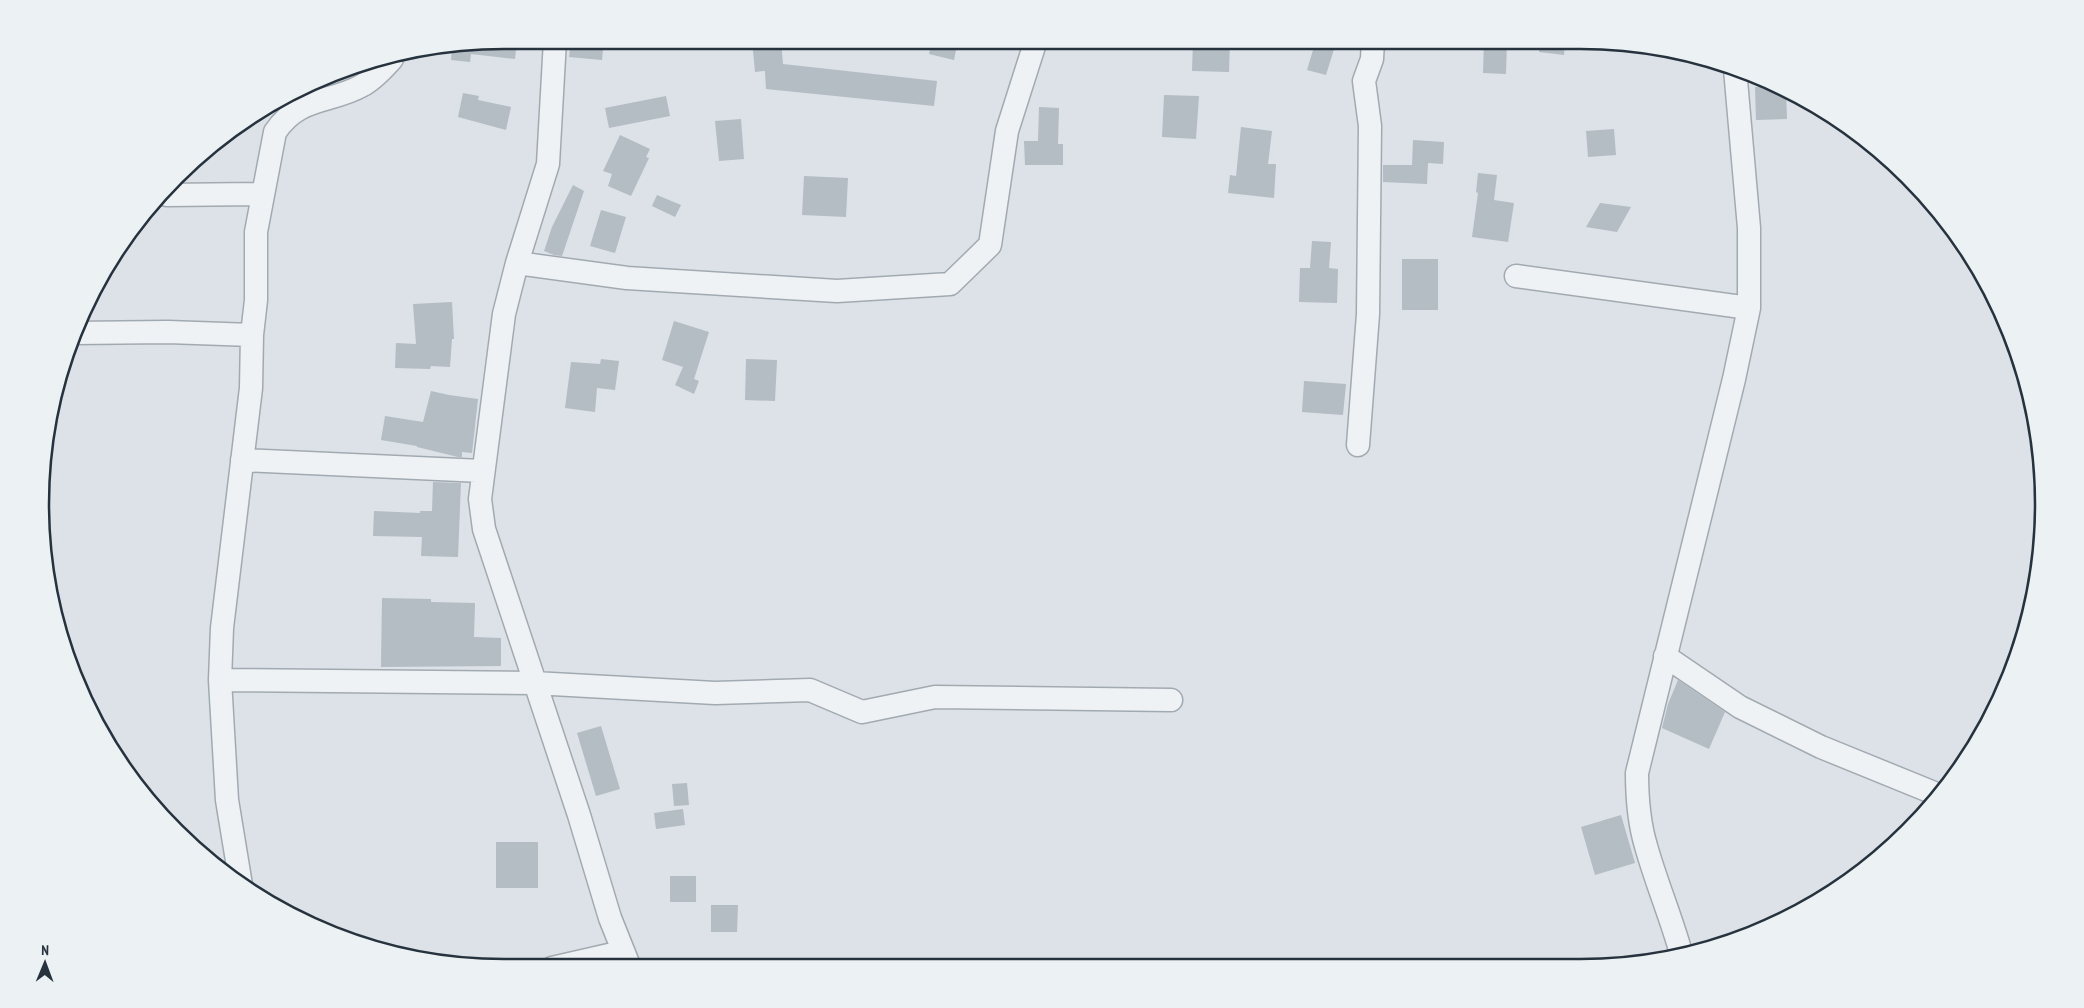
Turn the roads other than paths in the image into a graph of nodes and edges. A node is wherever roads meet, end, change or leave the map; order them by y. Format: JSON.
{"nodes":[{"id":1,"x":554,"y":49,"type":"edge"},
{"id":2,"x":1033,"y":49,"type":"edge"},
{"id":3,"x":1373,"y":49,"type":"edge"},
{"id":4,"x":385,"y":64,"type":"edge"},
{"id":5,"x":1736,"y":76,"type":"edge"},
{"id":6,"x":263,"y":194,"type":"junction"},
{"id":7,"x":170,"y":195,"type":"edge"},
{"id":8,"x":517,"y":263,"type":"junction"},
{"id":9,"x":1516,"y":276,"type":"dead end"},
{"id":10,"x":1749,"y":308,"type":"junction"},
{"id":11,"x":82,"y":333,"type":"edge"},
{"id":12,"x":252,"y":335,"type":"junction"},
{"id":13,"x":1358,"y":445,"type":"dead end"},
{"id":14,"x":242,"y":460,"type":"junction"},
{"id":15,"x":482,"y":471,"type":"junction"},
{"id":16,"x":1666,"y":656,"type":"junction"},
{"id":17,"x":220,"y":680,"type":"junction"},
{"id":18,"x":534,"y":683,"type":"junction"},
{"id":19,"x":1171,"y":700,"type":"dead end"},
{"id":20,"x":1932,"y":792,"type":"edge"},
{"id":21,"x":239,"y":874,"type":"edge"},
{"id":22,"x":1680,"y":948,"type":"edge"},
{"id":23,"x":626,"y":959,"type":"edge"}],
"edges":[{"from":1,"to":8,"type":"street"},
{"from":2,"to":8,"type":"street"},
{"from":3,"to":13,"type":"street"},
{"from":4,"to":6,"type":"street"},
{"from":5,"to":10,"type":"street"},
{"from":6,"to":7,"type":"street"},
{"from":6,"to":12,"type":"street"},
{"from":8,"to":15,"type":"street"},
{"from":9,"to":10,"type":"street"},
{"from":10,"to":16,"type":"street"},
{"from":11,"to":12,"type":"street"},
{"from":12,"to":14,"type":"street"},
{"from":14,"to":15,"type":"street"},
{"from":14,"to":17,"type":"street"},
{"from":15,"to":18,"type":"street"},
{"from":16,"to":20,"type":"street"},
{"from":16,"to":22,"type":"street"},
{"from":17,"to":18,"type":"street"},
{"from":17,"to":21,"type":"street"},
{"from":18,"to":19,"type":"street"},
{"from":18,"to":23,"type":"street"}]}
